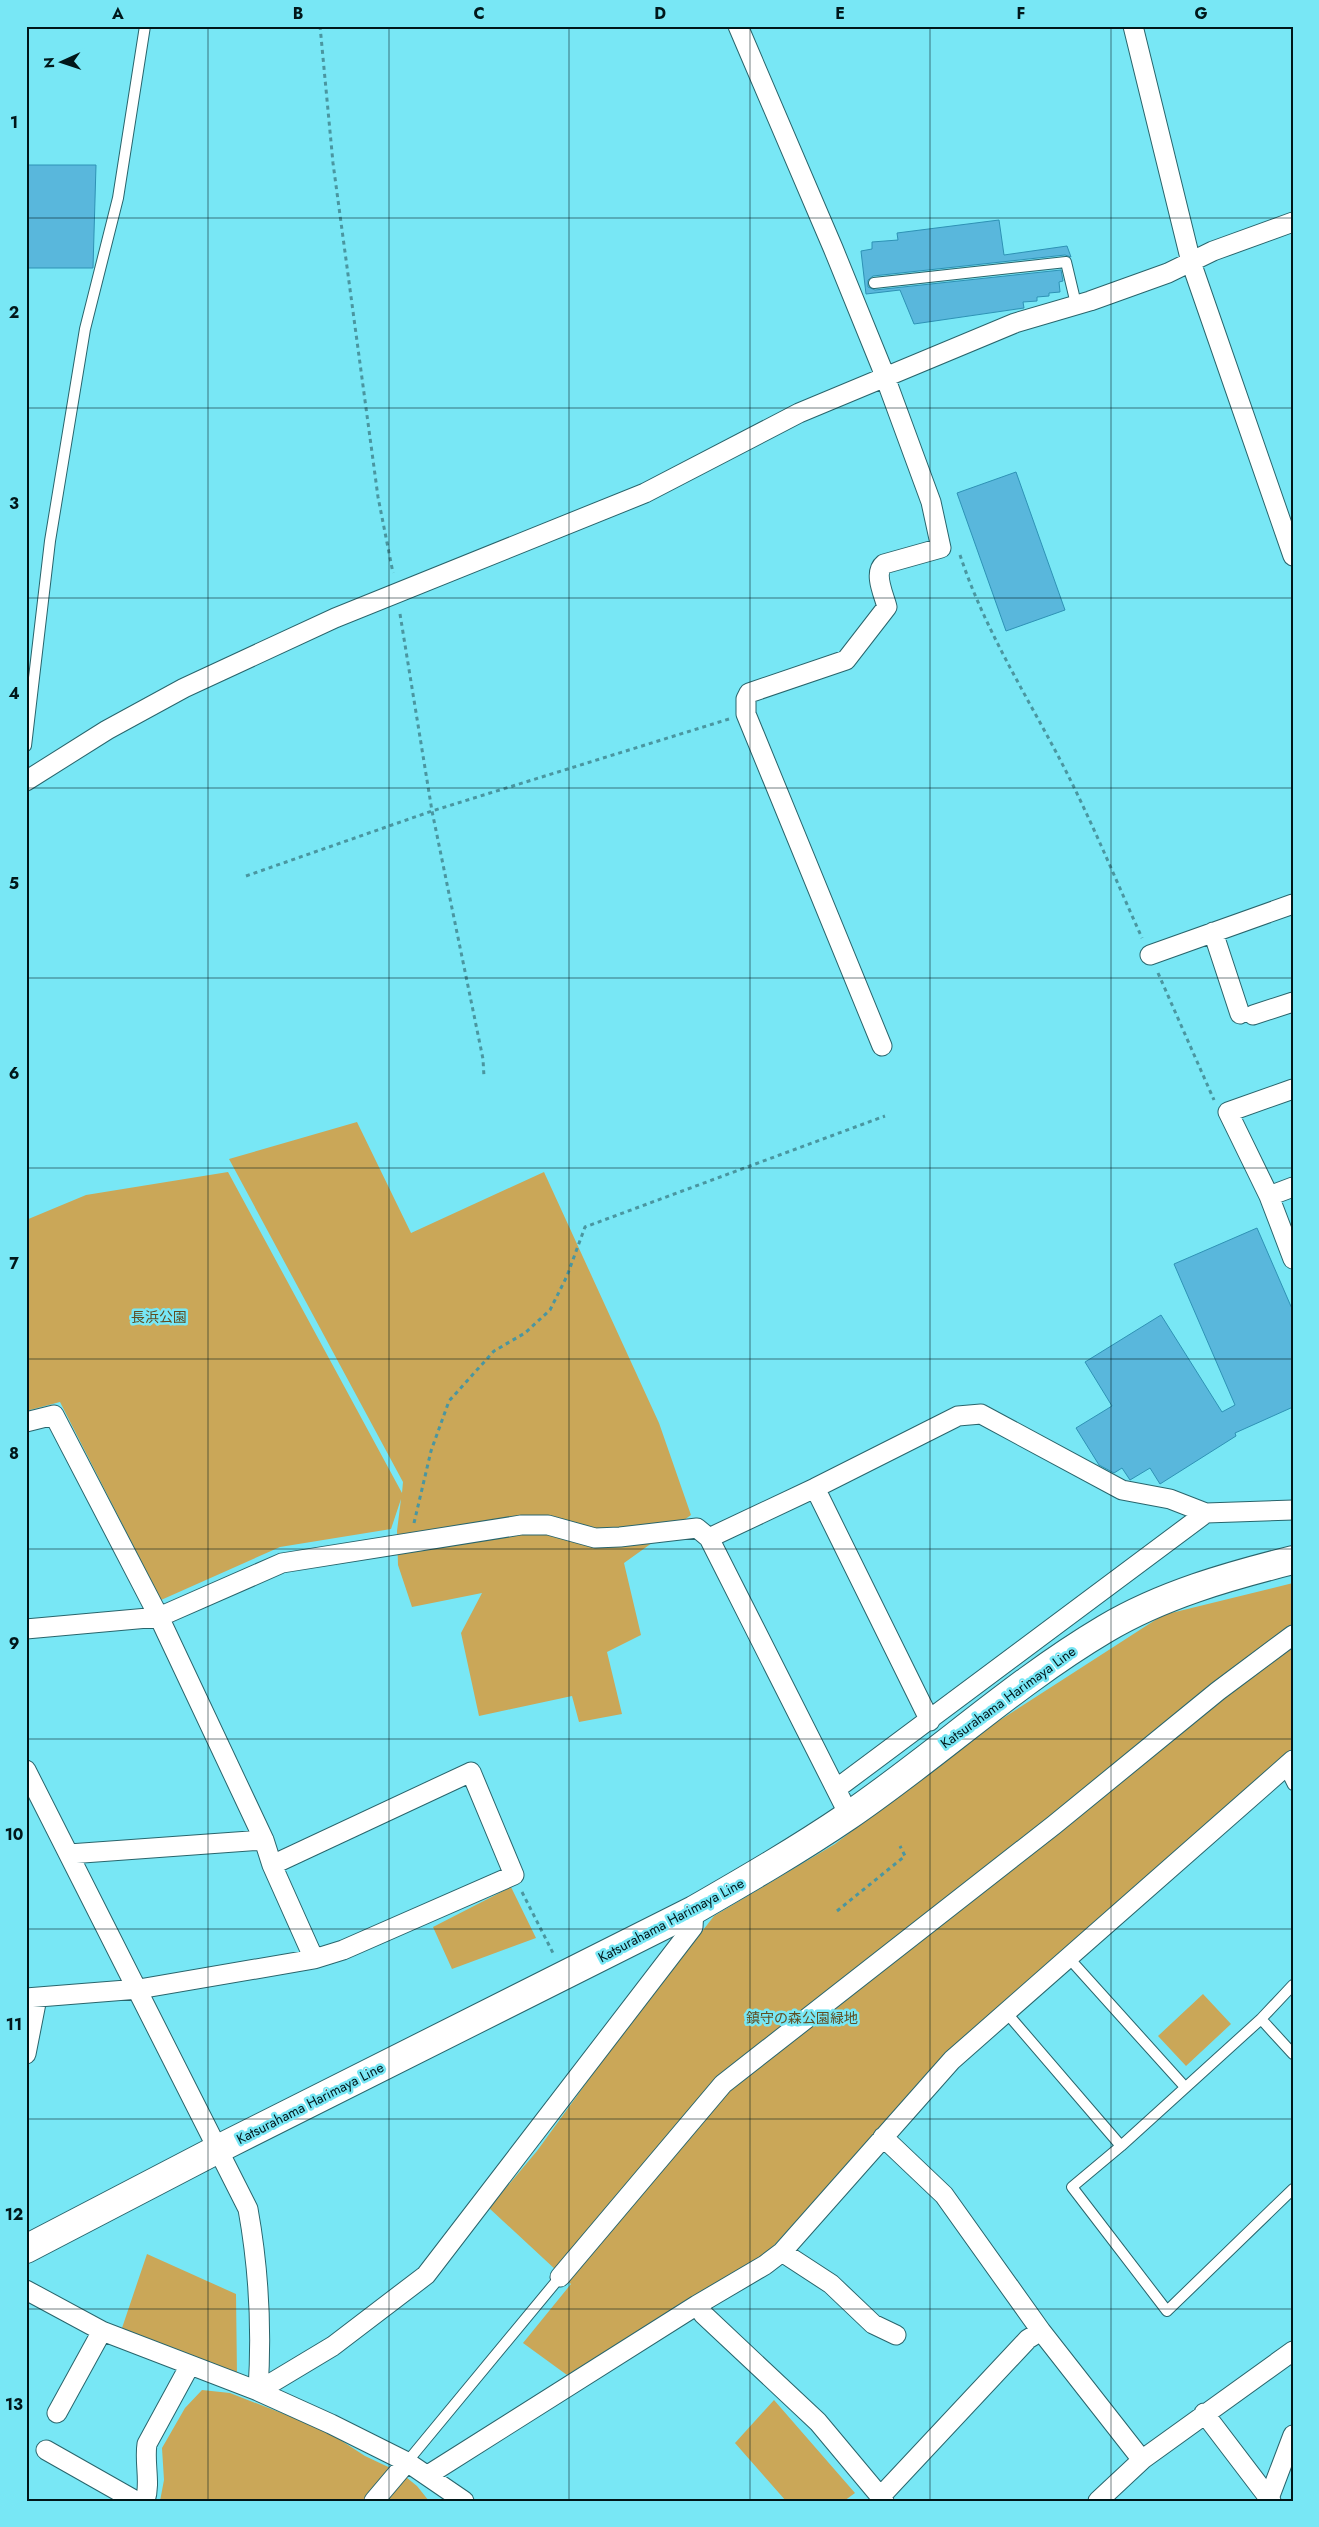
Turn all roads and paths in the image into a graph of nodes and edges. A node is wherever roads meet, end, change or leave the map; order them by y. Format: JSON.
{"nodes":[{"id":1,"x":145,"y":26,"type":"edge"},
{"id":2,"x":320,"y":26,"type":"edge"},
{"id":3,"x":738,"y":26,"type":"edge"},
{"id":4,"x":1133,"y":26,"type":"edge"},
{"id":5,"x":1293,"y":222,"type":"edge"},
{"id":6,"x":1191,"y":262,"type":"junction"},
{"id":7,"x":874,"y":283,"type":"dead end"},
{"id":8,"x":1076,"y":304,"type":"junction"},
{"id":9,"x":884,"y":377,"type":"junction"},
{"id":10,"x":959,"y":553,"type":"dead end"},
{"id":11,"x":1293,"y":556,"type":"edge"},
{"id":12,"x":396,"y":593,"type":"junction"},
{"id":13,"x":746,"y":714,"type":"junction"},
{"id":14,"x":26,"y":738,"type":"edge"},
{"id":15,"x":26,"y":746,"type":"edge"},
{"id":16,"x":26,"y":781,"type":"edge"},
{"id":17,"x":432,"y":811,"type":"junction"},
{"id":18,"x":246,"y":876,"type":"dead end"},
{"id":19,"x":1293,"y":904,"type":"edge"},
{"id":20,"x":1213,"y":932,"type":"junction"},
{"id":21,"x":1150,"y":955,"type":"junction"},
{"id":22,"x":1293,"y":1002,"type":"edge"},
{"id":23,"x":882,"y":1046,"type":"dead end"},
{"id":24,"x":484,"y":1077,"type":"dead end"},
{"id":25,"x":1293,"y":1089,"type":"edge"},
{"id":26,"x":1228,"y":1112,"type":"junction"},
{"id":27,"x":885,"y":1116,"type":"dead end"},
{"id":28,"x":1293,"y":1186,"type":"edge"},
{"id":29,"x":1269,"y":1196,"type":"junction"},
{"id":30,"x":1293,"y":1259,"type":"edge"},
{"id":31,"x":26,"y":1422,"type":"edge"},
{"id":32,"x":815,"y":1488,"type":"junction"},
{"id":33,"x":1293,"y":1510,"type":"edge"},
{"id":34,"x":1206,"y":1513,"type":"junction"},
{"id":35,"x":710,"y":1538,"type":"junction"},
{"id":36,"x":410,"y":1543,"type":"junction"},
{"id":37,"x":1293,"y":1560,"type":"edge"},
{"id":38,"x":159,"y":1617,"type":"junction"},
{"id":39,"x":26,"y":1629,"type":"edge"},
{"id":40,"x":1293,"y":1635,"type":"edge"},
{"id":41,"x":930,"y":1721,"type":"junction"},
{"id":42,"x":1289,"y":1764,"type":"edge"},
{"id":43,"x":26,"y":1770,"type":"edge"},
{"id":44,"x":1293,"y":1785,"type":"edge"},
{"id":45,"x":836,"y":1790,"type":"junction"},
{"id":46,"x":850,"y":1815,"type":"junction"},
{"id":47,"x":264,"y":1840,"type":"junction"},
{"id":48,"x":900,"y":1846,"type":"dead end"},
{"id":49,"x":69,"y":1854,"type":"junction"},
{"id":50,"x":272,"y":1865,"type":"junction"},
{"id":51,"x":514,"y":1875,"type":"junction"},
{"id":52,"x":694,"y":1910,"type":"junction"},
{"id":53,"x":837,"y":1911,"type":"dead end"},
{"id":54,"x":1067,"y":1956,"type":"junction"},
{"id":55,"x":314,"y":1959,"type":"junction"},
{"id":56,"x":564,"y":1975,"type":"junction"},
{"id":57,"x":1293,"y":1985,"type":"edge"},
{"id":58,"x":139,"y":1989,"type":"junction"},
{"id":59,"x":32,"y":1998,"type":"edge"},
{"id":60,"x":1005,"y":2011,"type":"junction"},
{"id":61,"x":1261,"y":2019,"type":"junction"},
{"id":62,"x":26,"y":2054,"type":"edge"},
{"id":63,"x":1293,"y":2054,"type":"edge"},
{"id":64,"x":1185,"y":2087,"type":"junction"},
{"id":65,"x":883,"y":2137,"type":"junction"},
{"id":66,"x":1121,"y":2146,"type":"junction"},
{"id":67,"x":218,"y":2149,"type":"junction"},
{"id":68,"x":1293,"y":2189,"type":"edge"},
{"id":69,"x":26,"y":2249,"type":"edge"},
{"id":70,"x":782,"y":2252,"type":"junction"},
{"id":71,"x":560,"y":2277,"type":"joint"},
{"id":72,"x":26,"y":2290,"type":"edge"},
{"id":73,"x":697,"y":2305,"type":"junction"},
{"id":74,"x":1040,"y":2330,"type":"junction"},
{"id":75,"x":102,"y":2331,"type":"junction"},
{"id":76,"x":896,"y":2335,"type":"dead end"},
{"id":77,"x":1293,"y":2351,"type":"edge"},
{"id":78,"x":190,"y":2365,"type":"junction"},
{"id":79,"x":258,"y":2391,"type":"junction"},
{"id":80,"x":57,"y":2413,"type":"dead end"},
{"id":81,"x":1204,"y":2414,"type":"junction"},
{"id":82,"x":1293,"y":2435,"type":"edge"},
{"id":83,"x":46,"y":2450,"type":"dead end"},
{"id":84,"x":1142,"y":2460,"type":"junction"},
{"id":85,"x":407,"y":2462,"type":"junction"},
{"id":86,"x":428,"y":2475,"type":"junction"},
{"id":87,"x":883,"y":2498,"type":"edge"},
{"id":88,"x":1269,"y":2500,"type":"edge"},
{"id":89,"x":136,"y":2501,"type":"edge"},
{"id":90,"x":145,"y":2501,"type":"edge"},
{"id":91,"x":374,"y":2501,"type":"edge"},
{"id":92,"x":464,"y":2501,"type":"edge"},
{"id":93,"x":1098,"y":2501,"type":"edge"}],
"edges":[{"from":1,"to":14,"type":"lane"},
{"from":2,"to":12,"type":"path"},
{"from":3,"to":9,"type":"street"},
{"from":4,"to":6,"type":"street"},
{"from":5,"to":6,"type":"street"},
{"from":6,"to":8,"type":"street"},
{"from":6,"to":11,"type":"street"},
{"from":7,"to":8,"type":"lane"},
{"from":8,"to":9,"type":"street"},
{"from":9,"to":12,"type":"street"},
{"from":9,"to":13,"type":"street"},
{"from":10,"to":21,"type":"path"},
{"from":12,"to":16,"type":"street"},
{"from":12,"to":17,"type":"path"},
{"from":13,"to":17,"type":"path"},
{"from":13,"to":23,"type":"street"},
{"from":14,"to":15,"type":"lane"},
{"from":17,"to":18,"type":"path"},
{"from":17,"to":24,"type":"path"},
{"from":19,"to":20,"type":"street"},
{"from":20,"to":21,"type":"street"},
{"from":20,"to":22,"type":"street"},
{"from":21,"to":26,"type":"path"},
{"from":25,"to":26,"type":"street"},
{"from":26,"to":29,"type":"street"},
{"from":27,"to":36,"type":"path"},
{"from":28,"to":29,"type":"street"},
{"from":29,"to":30,"type":"street"},
{"from":31,"to":38,"type":"street"},
{"from":32,"to":34,"type":"street"},
{"from":32,"to":35,"type":"street"},
{"from":32,"to":41,"type":"street"},
{"from":33,"to":34,"type":"street"},
{"from":34,"to":41,"type":"street"},
{"from":35,"to":36,"type":"street"},
{"from":35,"to":45,"type":"street"},
{"from":36,"to":38,"type":"street"},
{"from":37,"to":46,"type":"main road","name":"Katsurahama Harimaya Line"},
{"from":38,"to":39,"type":"street"},
{"from":38,"to":47,"type":"street"},
{"from":40,"to":71,"type":"street"},
{"from":41,"to":45,"type":"street"},
{"from":42,"to":44,"type":"lane"},
{"from":42,"to":54,"type":"street"},
{"from":43,"to":49,"type":"street"},
{"from":45,"to":46,"type":"street"},
{"from":46,"to":52,"type":"main road","name":"Katsurahama Harimaya Line"},
{"from":47,"to":49,"type":"street"},
{"from":47,"to":50,"type":"street"},
{"from":48,"to":53,"type":"path"},
{"from":49,"to":58,"type":"street"},
{"from":50,"to":51,"type":"street"},
{"from":50,"to":55,"type":"street"},
{"from":51,"to":55,"type":"street"},
{"from":51,"to":56,"type":"path"},
{"from":52,"to":56,"type":"main road","name":"Katsurahama Harimaya Line"},
{"from":52,"to":79,"type":"street"},
{"from":54,"to":60,"type":"street"},
{"from":54,"to":64,"type":"lane"},
{"from":55,"to":58,"type":"street"},
{"from":56,"to":67,"type":"main road","name":"Katsurahama Harimaya Line"},
{"from":57,"to":61,"type":"lane"},
{"from":58,"to":59,"type":"street"},
{"from":58,"to":67,"type":"street"},
{"from":59,"to":62,"type":"street"},
{"from":60,"to":65,"type":"street"},
{"from":60,"to":66,"type":"lane"},
{"from":61,"to":63,"type":"lane"},
{"from":61,"to":64,"type":"lane"},
{"from":64,"to":66,"type":"lane"},
{"from":65,"to":70,"type":"street"},
{"from":65,"to":74,"type":"street"},
{"from":66,"to":68,"type":"lane"},
{"from":67,"to":69,"type":"main road","name":"Katsurahama Harimaya Line"},
{"from":67,"to":79,"type":"street"},
{"from":70,"to":73,"type":"street"},
{"from":70,"to":76,"type":"street"},
{"from":71,"to":85,"type":"lane"},
{"from":72,"to":75,"type":"street"},
{"from":73,"to":86,"type":"street"},
{"from":73,"to":87,"type":"street"},
{"from":74,"to":84,"type":"street"},
{"from":74,"to":87,"type":"street"},
{"from":75,"to":78,"type":"street"},
{"from":75,"to":80,"type":"street"},
{"from":77,"to":81,"type":"street"},
{"from":78,"to":79,"type":"street"},
{"from":78,"to":90,"type":"street"},
{"from":79,"to":85,"type":"street"},
{"from":81,"to":84,"type":"street"},
{"from":81,"to":88,"type":"street"},
{"from":82,"to":88,"type":"street"},
{"from":83,"to":89,"type":"street"},
{"from":84,"to":93,"type":"street"},
{"from":85,"to":86,"type":"street"},
{"from":85,"to":91,"type":"street"},
{"from":86,"to":92,"type":"street"}]}
